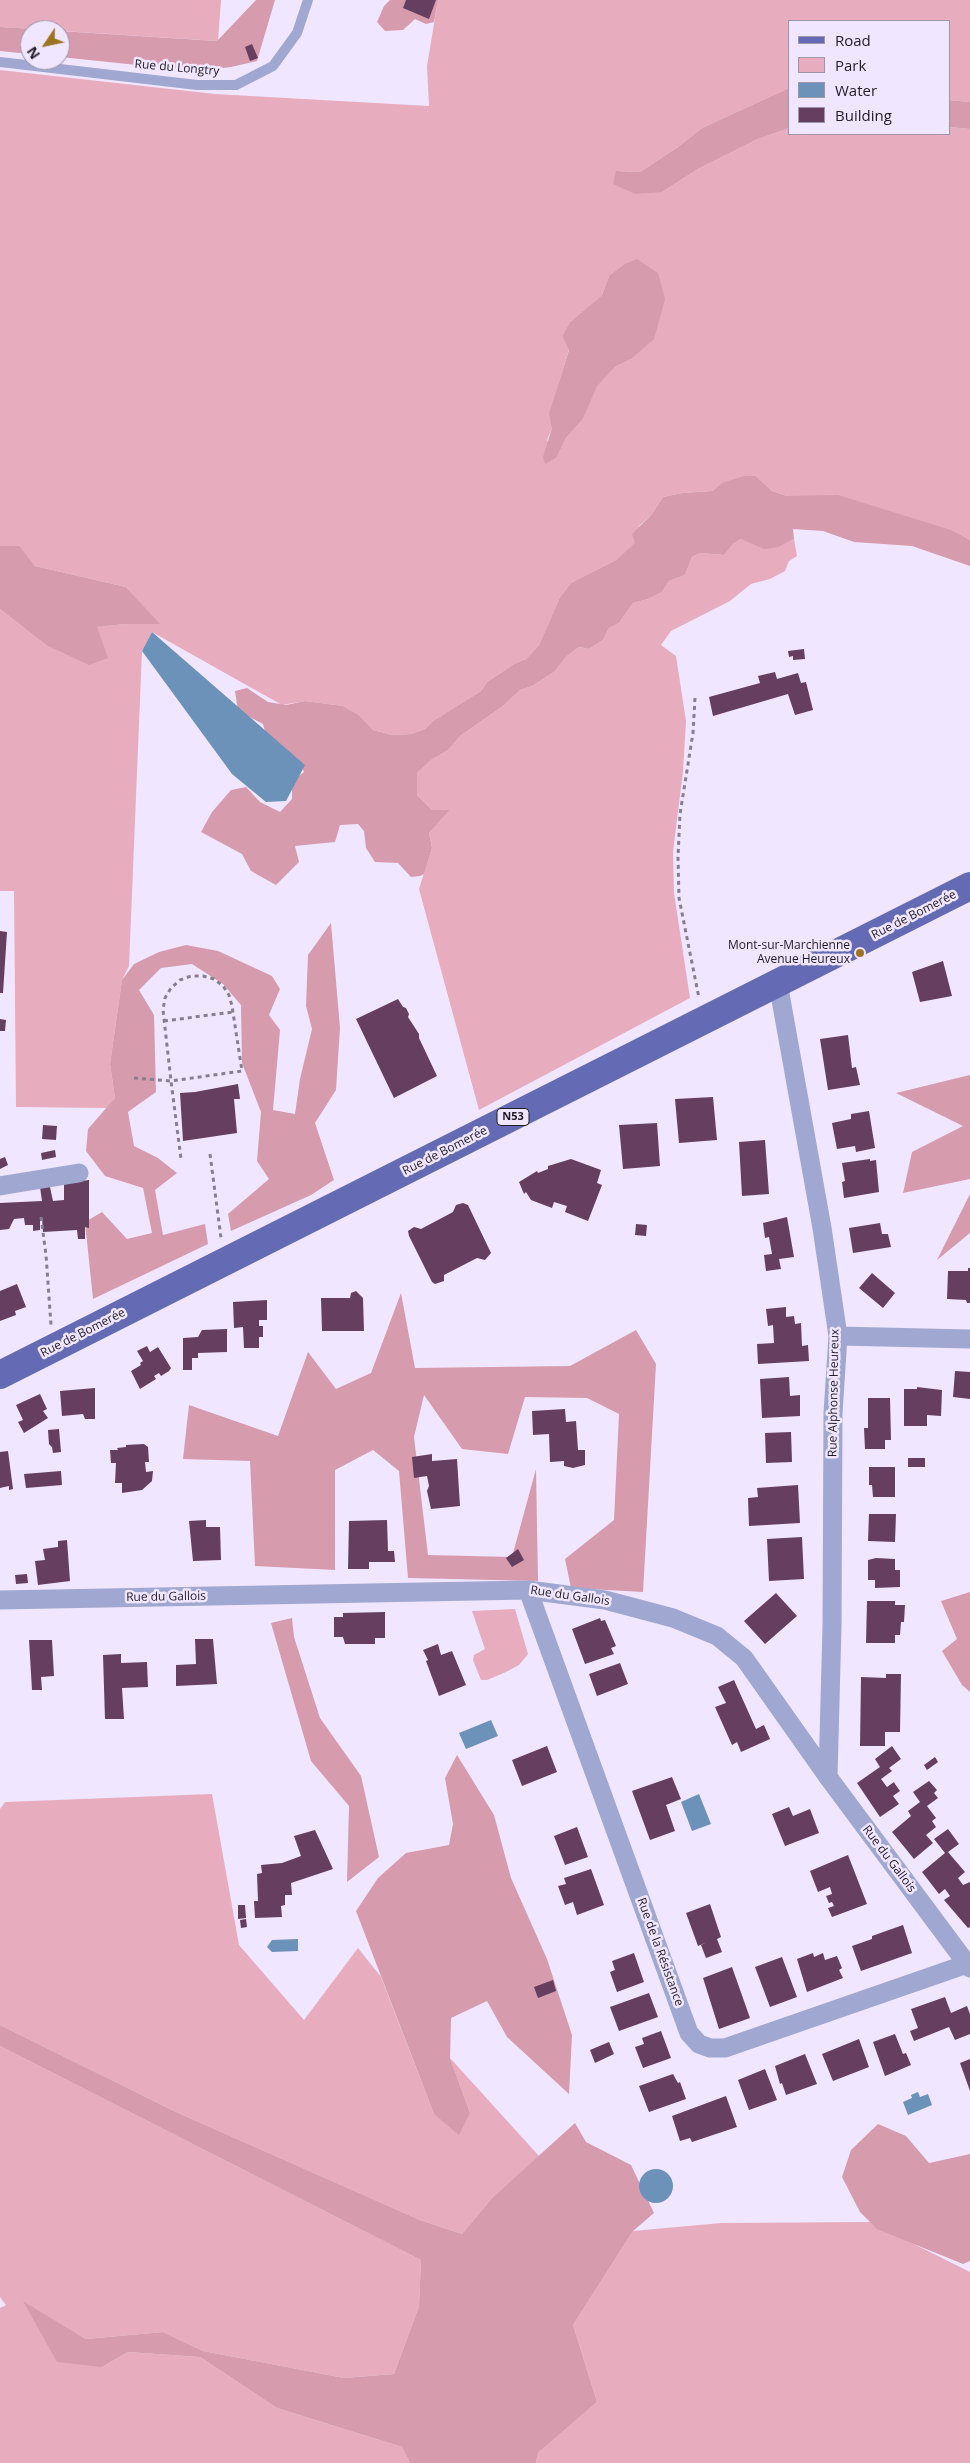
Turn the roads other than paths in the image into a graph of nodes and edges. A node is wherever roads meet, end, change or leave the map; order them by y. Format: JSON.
{"nodes":[{"id":1,"x":308,"y":0,"type":"edge"},
{"id":2,"x":0,"y":62,"type":"edge"},
{"id":3,"x":970,"y":886,"type":"edge"},
{"id":4,"x":778,"y":984,"type":"junction"},
{"id":5,"x":79,"y":1173,"type":"dead end"},
{"id":6,"x":0,"y":1186,"type":"edge"},
{"id":7,"x":838,"y":1336,"type":"junction"},
{"id":8,"x":970,"y":1338,"type":"edge"},
{"id":9,"x":0,"y":1375,"type":"edge"},
{"id":10,"x":528,"y":1590,"type":"junction"},
{"id":11,"x":0,"y":1600,"type":"edge"},
{"id":12,"x":828,"y":1777,"type":"junction"},
{"id":13,"x":969,"y":1966,"type":"edge"}],
"edges":[{"from":1,"to":2,"type":"lane","name":"Rue du Longtry"},
{"from":3,"to":4,"type":"main road","name":"Rue de Bomerée","number":"N53"},
{"from":4,"to":7,"type":"street","name":"Rue Alphonse Heureux"},
{"from":4,"to":9,"type":"main road","name":"Rue de Bomerée","number":"N53"},
{"from":5,"to":6,"type":"street"},
{"from":7,"to":8,"type":"street"},
{"from":7,"to":12,"type":"street","name":"Rue Alphonse Heureux"},
{"from":10,"to":11,"type":"street","name":"Rue du Gallois"},
{"from":10,"to":12,"type":"street","name":"Rue du Gallois"},
{"from":10,"to":13,"type":"street","name":"Rue de la Résistance"},
{"from":12,"to":13,"type":"street","name":"Rue du Gallois"}]}
